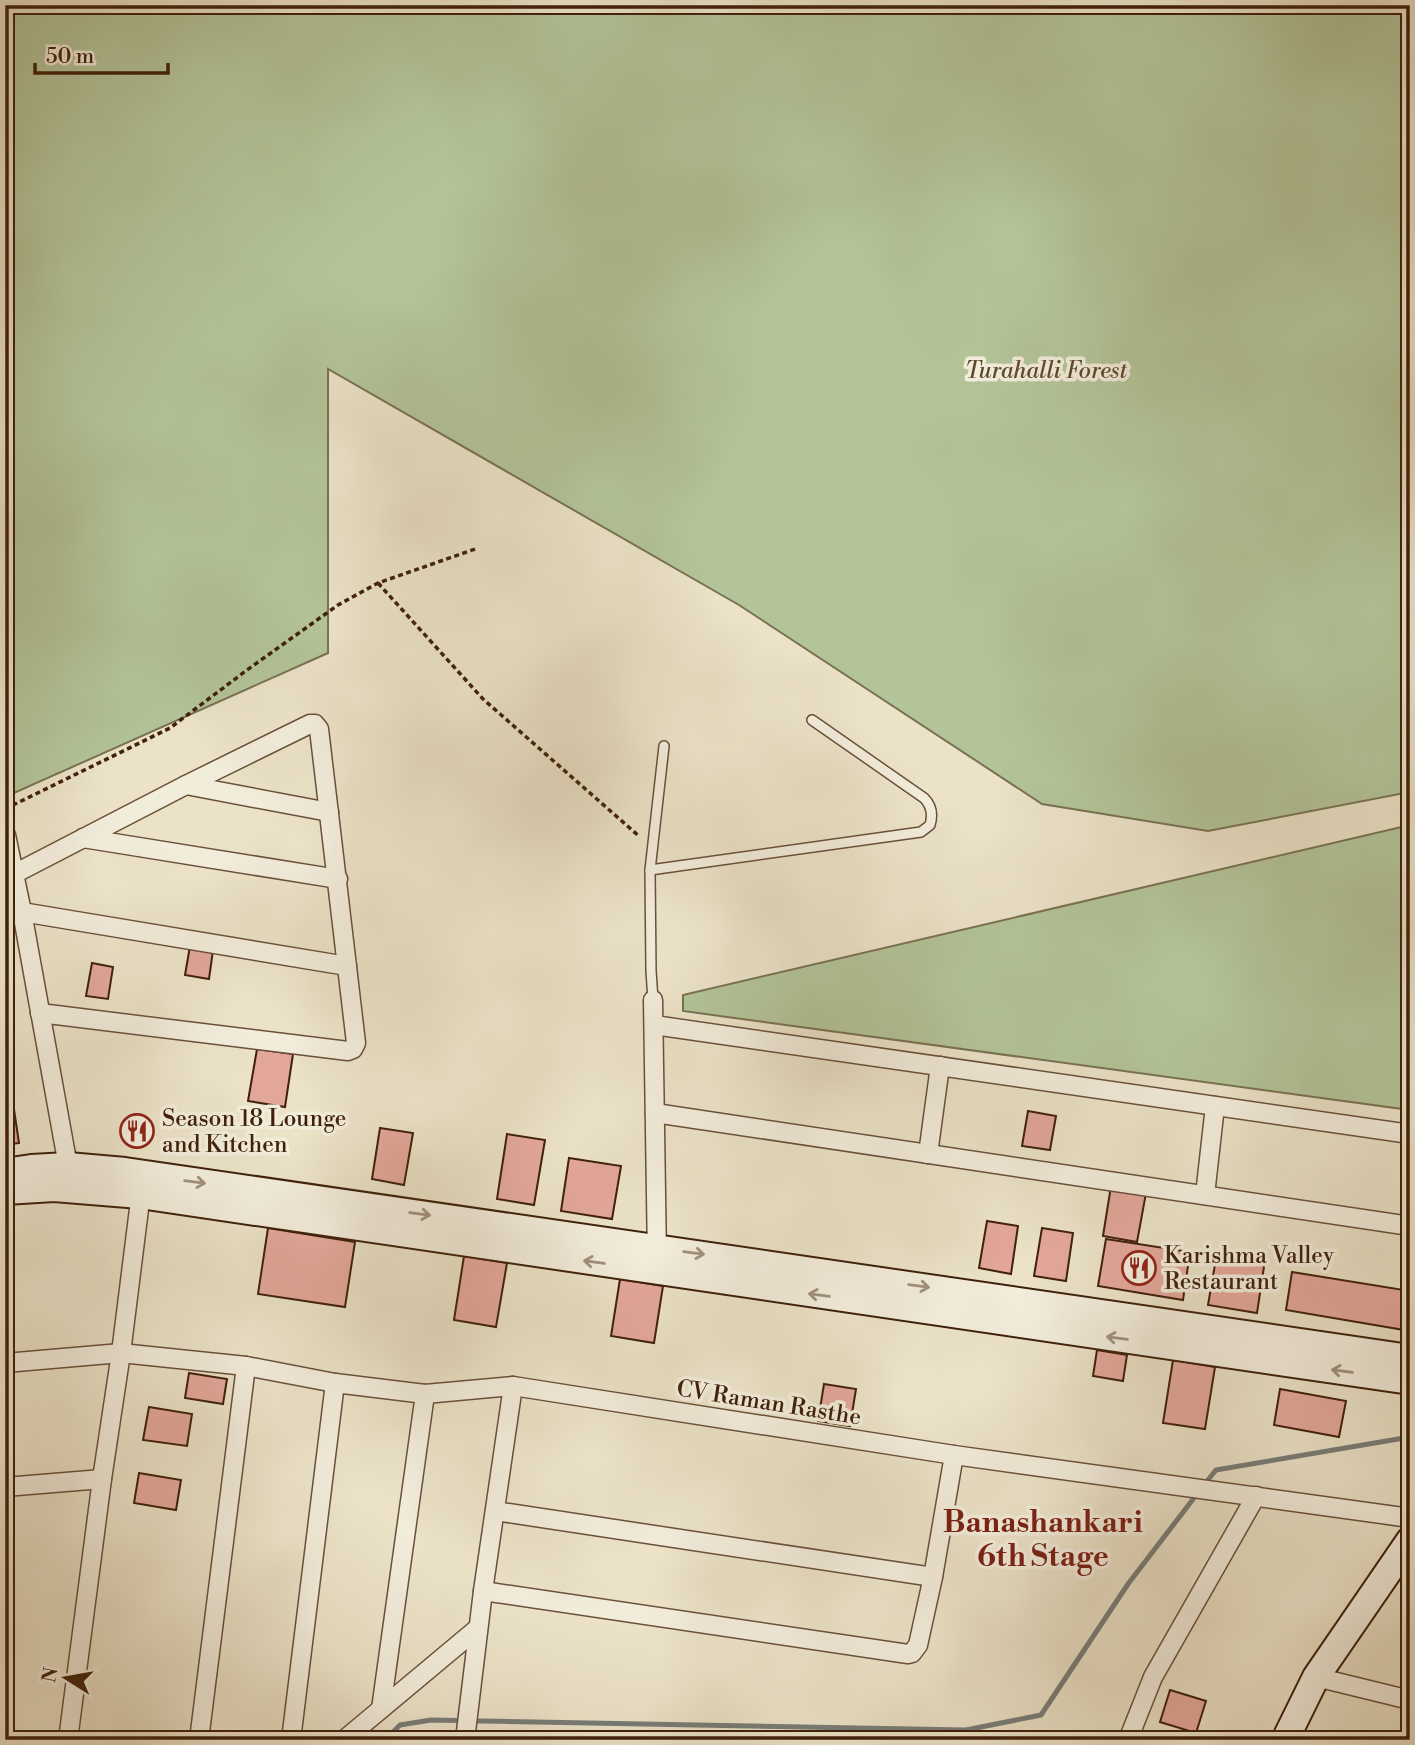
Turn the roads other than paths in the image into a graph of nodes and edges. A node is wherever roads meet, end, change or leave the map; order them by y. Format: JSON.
{"nodes":[{"id":1,"x":812,"y":720,"type":"dead end"},
{"id":2,"x":664,"y":746,"type":"dead end"},
{"id":3,"x":186,"y":785,"type":"junction"},
{"id":4,"x":329,"y":812,"type":"junction"},
{"id":5,"x":6,"y":835,"type":"edge"},
{"id":6,"x":83,"y":838,"type":"junction"},
{"id":7,"x":650,"y":870,"type":"junction"},
{"id":8,"x":14,"y":874,"type":"junction"},
{"id":9,"x":338,"y":879,"type":"junction"},
{"id":10,"x":22,"y":912,"type":"junction"},
{"id":11,"x":347,"y":966,"type":"junction"},
{"id":12,"x":653,"y":1000,"type":"joint"},
{"id":13,"x":40,"y":1013,"type":"junction"},
{"id":14,"x":654,"y":1025,"type":"junction"},
{"id":15,"x":940,"y":1066,"type":"junction"},
{"id":16,"x":1215,"y":1106,"type":"junction"},
{"id":17,"x":655,"y":1112,"type":"junction"},
{"id":18,"x":1410,"y":1134,"type":"edge"},
{"id":19,"x":928,"y":1154,"type":"junction"},
{"id":20,"x":68,"y":1166,"type":"junction"},
{"id":21,"x":5,"y":1171,"type":"edge"},
{"id":22,"x":142,"y":1184,"type":"junction"},
{"id":23,"x":5,"y":1191,"type":"edge"},
{"id":24,"x":1205,"y":1195,"type":"junction"},
{"id":25,"x":1410,"y":1226,"type":"edge"},
{"id":26,"x":657,"y":1259,"type":"junction"},
{"id":27,"x":121,"y":1353,"type":"junction"},
{"id":28,"x":1410,"y":1358,"type":"edge"},
{"id":29,"x":5,"y":1363,"type":"edge"},
{"id":30,"x":246,"y":1366,"type":"junction"},
{"id":31,"x":1410,"y":1381,"type":"edge"},
{"id":32,"x":335,"y":1383,"type":"junction"},
{"id":33,"x":513,"y":1386,"type":"junction"},
{"id":34,"x":425,"y":1394,"type":"junction"},
{"id":35,"x":954,"y":1455,"type":"junction"},
{"id":36,"x":102,"y":1479,"type":"junction"},
{"id":37,"x":5,"y":1487,"type":"edge"},
{"id":38,"x":1256,"y":1496,"type":"junction"},
{"id":39,"x":495,"y":1511,"type":"junction"},
{"id":40,"x":1410,"y":1518,"type":"edge"},
{"id":41,"x":1410,"y":1539,"type":"edge"},
{"id":42,"x":933,"y":1577,"type":"junction"},
{"id":43,"x":483,"y":1591,"type":"junction"},
{"id":44,"x":478,"y":1628,"type":"junction"},
{"id":45,"x":1316,"y":1677,"type":"junction"},
{"id":46,"x":1410,"y":1700,"type":"edge"},
{"id":47,"x":380,"y":1709,"type":"junction"},
{"id":48,"x":68,"y":1740,"type":"edge"},
{"id":49,"x":199,"y":1740,"type":"edge"},
{"id":50,"x":290,"y":1740,"type":"edge"},
{"id":51,"x":344,"y":1740,"type":"edge"},
{"id":52,"x":465,"y":1740,"type":"edge"},
{"id":53,"x":1128,"y":1740,"type":"edge"},
{"id":54,"x":1285,"y":1740,"type":"edge"}],
"edges":[{"from":1,"to":7,"type":"lane"},
{"from":2,"to":7,"type":"lane"},
{"from":3,"to":4,"type":"street"},
{"from":3,"to":4,"type":"street"},
{"from":3,"to":6,"type":"street"},
{"from":4,"to":9,"type":"street"},
{"from":5,"to":8,"type":"street"},
{"from":6,"to":8,"type":"street"},
{"from":6,"to":9,"type":"street"},
{"from":7,"to":12,"type":"lane"},
{"from":8,"to":10,"type":"street"},
{"from":9,"to":11,"type":"street"},
{"from":10,"to":11,"type":"street"},
{"from":10,"to":13,"type":"street"},
{"from":11,"to":13,"type":"street"},
{"from":12,"to":14,"type":"street"},
{"from":13,"to":20,"type":"street"},
{"from":14,"to":15,"type":"street"},
{"from":14,"to":17,"type":"street"},
{"from":15,"to":16,"type":"street"},
{"from":15,"to":19,"type":"street"},
{"from":16,"to":18,"type":"street"},
{"from":16,"to":24,"type":"street"},
{"from":17,"to":19,"type":"street"},
{"from":17,"to":26,"type":"street"},
{"from":19,"to":24,"type":"street"},
{"from":20,"to":21,"type":"main road"},
{"from":20,"to":22,"type":"main road"},
{"from":22,"to":23,"type":"main road"},
{"from":22,"to":26,"type":"main road"},
{"from":22,"to":27,"type":"street"},
{"from":24,"to":25,"type":"street"},
{"from":26,"to":28,"type":"main road","one_way":true},
{"from":31,"to":26,"type":"main road","one_way":true},
{"from":27,"to":29,"type":"street","name":"CV Raman Rasthe"},
{"from":27,"to":30,"type":"street","name":"CV Raman Rasthe"},
{"from":27,"to":36,"type":"street"},
{"from":30,"to":32,"type":"street","name":"CV Raman Rasthe"},
{"from":30,"to":49,"type":"street"},
{"from":32,"to":34,"type":"street","name":"CV Raman Rasthe"},
{"from":32,"to":50,"type":"street"},
{"from":33,"to":34,"type":"street","name":"CV Raman Rasthe"},
{"from":33,"to":35,"type":"street","name":"CV Raman Rasthe"},
{"from":33,"to":39,"type":"street"},
{"from":34,"to":47,"type":"street"},
{"from":35,"to":38,"type":"street","name":"CV Raman Rasthe"},
{"from":35,"to":42,"type":"street"},
{"from":36,"to":37,"type":"street"},
{"from":36,"to":48,"type":"street"},
{"from":38,"to":40,"type":"street","name":"CV Raman Rasthe"},
{"from":38,"to":53,"type":"street"},
{"from":39,"to":42,"type":"street"},
{"from":39,"to":43,"type":"street"},
{"from":41,"to":45,"type":"main road"},
{"from":42,"to":43,"type":"street"},
{"from":43,"to":44,"type":"street"},
{"from":44,"to":47,"type":"street"},
{"from":44,"to":52,"type":"street"},
{"from":45,"to":46,"type":"street"},
{"from":45,"to":54,"type":"main road"},
{"from":47,"to":51,"type":"street"}]}
